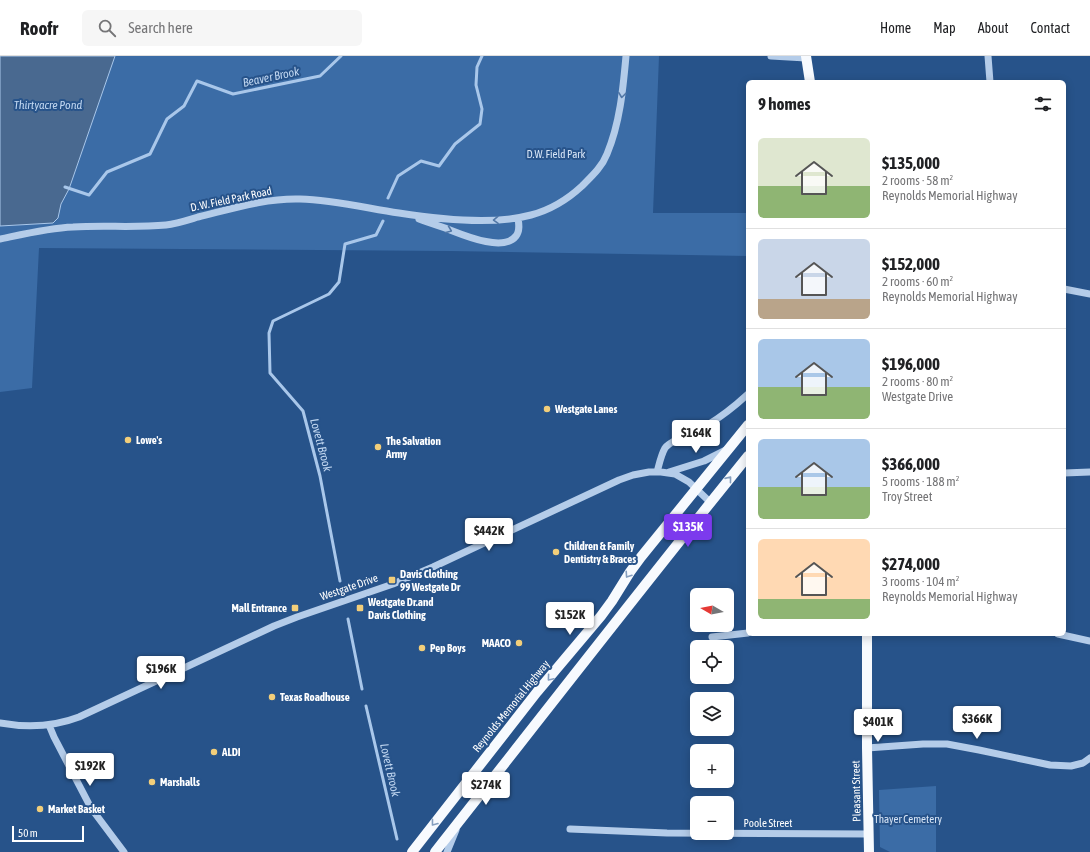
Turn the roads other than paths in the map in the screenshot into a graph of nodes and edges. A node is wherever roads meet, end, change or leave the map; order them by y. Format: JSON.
{"nodes":[{"id":1,"x":626,"y":56,"type":"edge"},
{"id":2,"x":771,"y":56,"type":"edge"},
{"id":3,"x":988,"y":56,"type":"edge"},
{"id":4,"x":806,"y":57,"type":"edge"},
{"id":5,"x":810,"y":80,"type":"edge"},
{"id":6,"x":990,"y":80,"type":"edge"},
{"id":7,"x":399,"y":213,"type":"junction"},
{"id":8,"x":518,"y":218,"type":"junction"},
{"id":9,"x":0,"y":239,"type":"edge"},
{"id":10,"x":1066,"y":289,"type":"edge"},
{"id":11,"x":1090,"y":294,"type":"edge"},
{"id":12,"x":746,"y":396,"type":"edge"},
{"id":13,"x":746,"y":428,"type":"edge"},
{"id":14,"x":730,"y":448,"type":"junction"},
{"id":15,"x":746,"y":458,"type":"edge"},
{"id":16,"x":657,"y":472,"type":"junction"},
{"id":17,"x":668,"y":472,"type":"junction"},
{"id":18,"x":1090,"y":472,"type":"edge"},
{"id":19,"x":1066,"y":473,"type":"edge"},
{"id":20,"x":696,"y":489,"type":"junction"},
{"id":21,"x":710,"y":502,"type":"junction"},
{"id":22,"x":746,"y":633,"type":"edge"},
{"id":23,"x":867,"y":636,"type":"edge"},
{"id":24,"x":1066,"y":636,"type":"edge"},
{"id":25,"x":712,"y":637,"type":"dead end"},
{"id":26,"x":1090,"y":641,"type":"edge"},
{"id":27,"x":0,"y":723,"type":"edge"},
{"id":28,"x":49,"y":725,"type":"junction"},
{"id":29,"x":867,"y":748,"type":"junction"},
{"id":30,"x":1090,"y":758,"type":"edge"},
{"id":31,"x":460,"y":821,"type":"junction"},
{"id":32,"x":570,"y":829,"type":"dead end"},
{"id":33,"x":869,"y":834,"type":"junction"},
{"id":34,"x":124,"y":852,"type":"edge"},
{"id":35,"x":412,"y":852,"type":"edge"},
{"id":36,"x":435,"y":852,"type":"edge"},
{"id":37,"x":447,"y":852,"type":"edge"},
{"id":38,"x":869,"y":852,"type":"edge"}],
"edges":[{"from":1,"to":8,"type":"street","name":"D. W. Field Park Road","one_way":true},
{"from":2,"to":4,"type":"street"},
{"from":3,"to":6,"type":"street"},
{"from":4,"to":5,"type":"main road"},
{"from":8,"to":7,"type":"street","name":"D. W. Field Park Road","one_way":true},
{"from":7,"to":8,"type":"street","one_way":true},
{"from":7,"to":9,"type":"street","name":"D. W. Field Park Road"},
{"from":10,"to":11,"type":"street"},
{"from":12,"to":16,"type":"street"},
{"from":13,"to":14,"type":"main road","name":"Reynolds Memorial Highway"},
{"from":14,"to":17,"type":"street"},
{"from":14,"to":20,"type":"main road","name":"Reynolds Memorial Highway"},
{"from":21,"to":15,"type":"main road","one_way":true},
{"from":16,"to":17,"type":"street","name":"Westgate Drive"},
{"from":16,"to":28,"type":"street","name":"Westgate Drive"},
{"from":17,"to":20,"type":"street","name":"Westgate Drive"},
{"from":18,"to":19,"type":"street"},
{"from":20,"to":21,"type":"street","name":"Westgate Drive"},
{"from":20,"to":35,"type":"main road","name":"Reynolds Memorial Highway","one_way":true},
{"from":21,"to":31,"type":"main road"},
{"from":22,"to":25,"type":"street"},
{"from":23,"to":29,"type":"main road","name":"Pleasant Street"},
{"from":24,"to":26,"type":"street"},
{"from":27,"to":28,"type":"street","name":"Westgate Drive"},
{"from":28,"to":34,"type":"street"},
{"from":29,"to":30,"type":"street"},
{"from":29,"to":33,"type":"main road","name":"Pleasant Street"},
{"from":31,"to":36,"type":"main road"},
{"from":31,"to":37,"type":"street"},
{"from":32,"to":33,"type":"street","name":"Poole Street"},
{"from":33,"to":38,"type":"main road","name":"Pleasant Street"}]}
